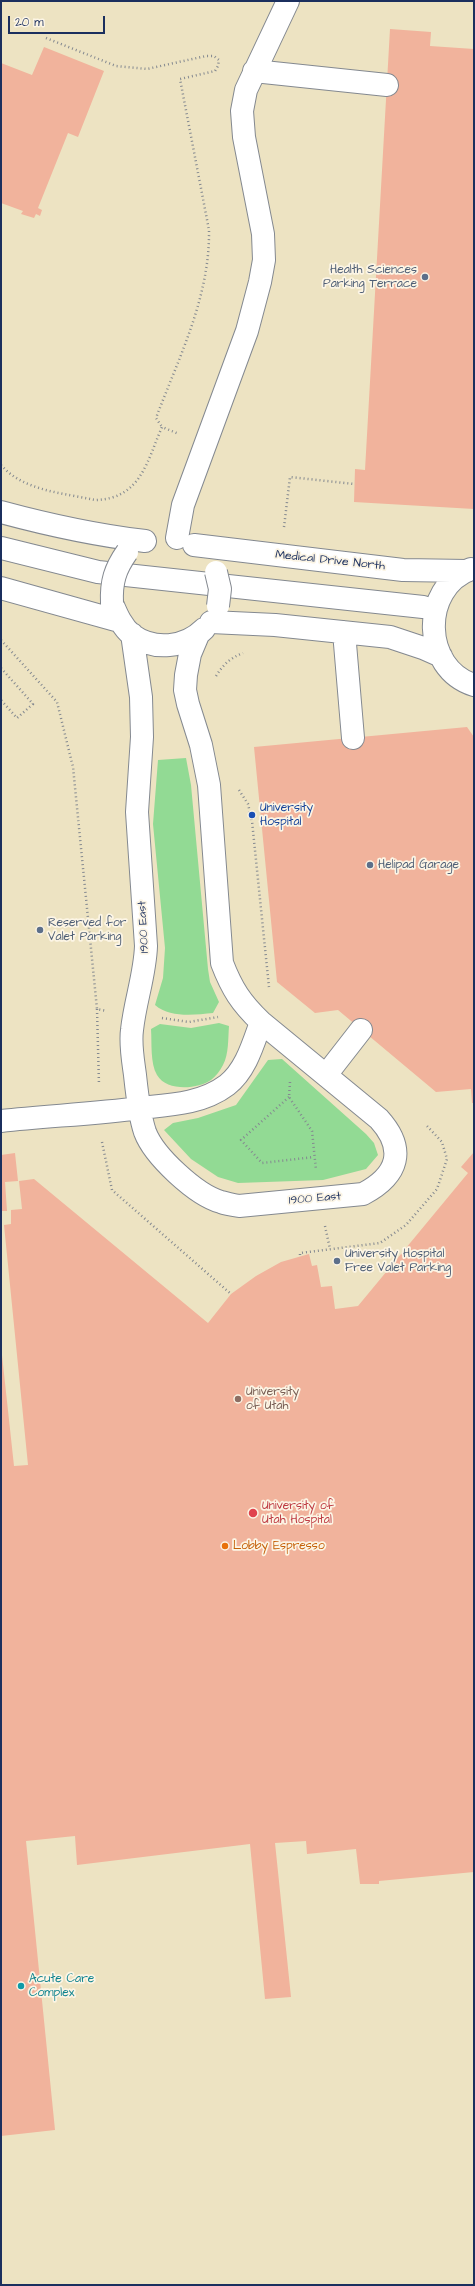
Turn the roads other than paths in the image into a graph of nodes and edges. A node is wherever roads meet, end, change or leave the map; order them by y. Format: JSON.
{"nodes":[{"id":1,"x":288,"y":1,"type":"edge"},
{"id":2,"x":254,"y":71,"type":"junction"},
{"id":3,"x":387,"y":85,"type":"dead end"},
{"id":4,"x":1,"y":512,"type":"edge"},
{"id":5,"x":185,"y":542,"type":"junction"},
{"id":6,"x":136,"y":546,"type":"junction"},
{"id":7,"x":1,"y":548,"type":"edge"},
{"id":8,"x":470,"y":570,"type":"edge"},
{"id":9,"x":1,"y":588,"type":"edge"},
{"id":10,"x":423,"y":607,"type":"dead end"},
{"id":11,"x":121,"y":619,"type":"junction"},
{"id":12,"x":209,"y":621,"type":"junction"},
{"id":13,"x":344,"y":632,"type":"junction"},
{"id":14,"x":441,"y":656,"type":"junction"},
{"id":15,"x":474,"y":685,"type":"edge"},
{"id":16,"x":353,"y":738,"type":"dead end"},
{"id":17,"x":261,"y":1022,"type":"junction"},
{"id":18,"x":361,"y":1030,"type":"dead end"},
{"id":19,"x":326,"y":1075,"type":"junction"},
{"id":20,"x":139,"y":1108,"type":"junction"},
{"id":21,"x":1,"y":1120,"type":"edge"}],
"edges":[{"from":1,"to":2,"type":"street"},
{"from":2,"to":3,"type":"street"},
{"from":2,"to":5,"type":"street"},
{"from":4,"to":6,"type":"street"},
{"from":5,"to":6,"type":"street"},
{"from":5,"to":8,"type":"street","name":"Medical Drive North"},
{"from":5,"to":12,"type":"street","bridge":true},
{"from":6,"to":11,"type":"street","bridge":true},
{"from":7,"to":10,"type":"street"},
{"from":8,"to":14,"type":"street"},
{"from":9,"to":11,"type":"street"},
{"from":11,"to":12,"type":"street"},
{"from":11,"to":20,"type":"street","name":"1900 East"},
{"from":12,"to":13,"type":"street"},
{"from":12,"to":17,"type":"street","name":"1900 East"},
{"from":13,"to":14,"type":"street"},
{"from":13,"to":16,"type":"street"},
{"from":14,"to":15,"type":"street"},
{"from":17,"to":19,"type":"street","name":"1900 East"},
{"from":17,"to":20,"type":"street"},
{"from":18,"to":19,"type":"street"},
{"from":19,"to":20,"type":"street","name":"1900 East"},
{"from":20,"to":21,"type":"street"}]}
